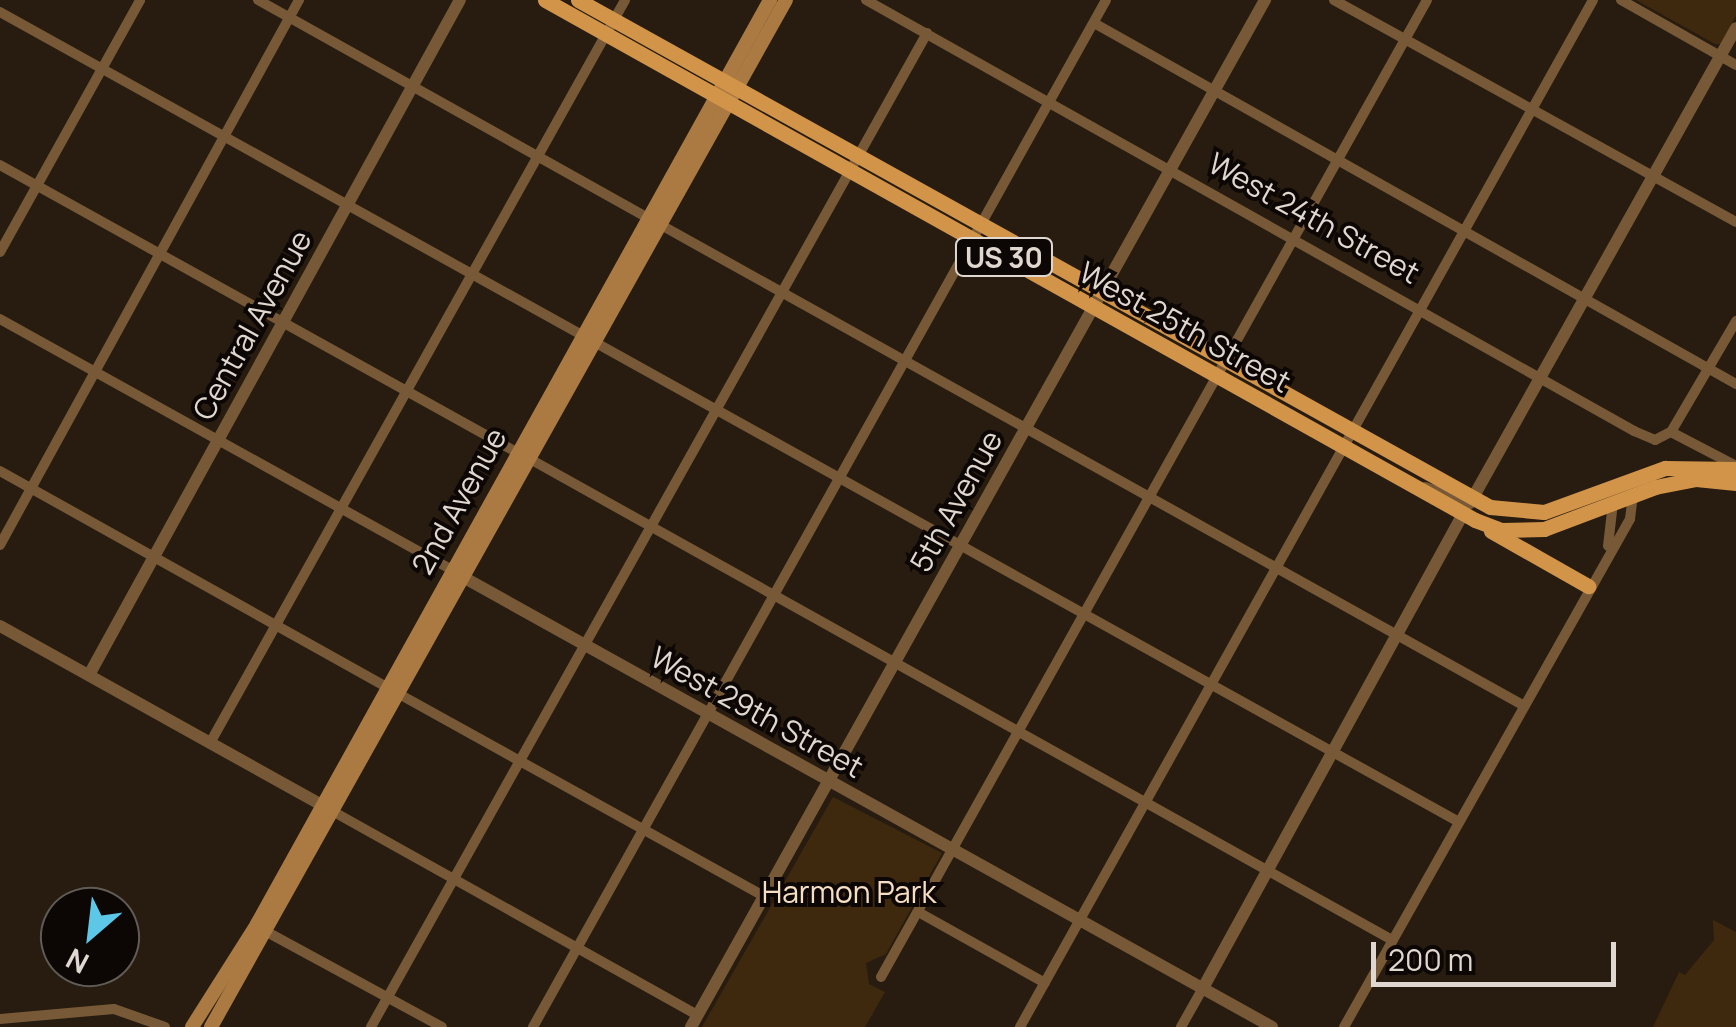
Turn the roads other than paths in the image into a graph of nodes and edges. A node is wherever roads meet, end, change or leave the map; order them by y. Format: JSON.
{"nodes":[{"id":1,"x":140,"y":0,"type":"edge"},
{"id":2,"x":258,"y":0,"type":"edge"},
{"id":3,"x":298,"y":0,"type":"edge"},
{"id":4,"x":460,"y":0,"type":"edge"},
{"id":5,"x":545,"y":0,"type":"edge"},
{"id":6,"x":578,"y":0,"type":"edge"},
{"id":7,"x":625,"y":0,"type":"edge"},
{"id":8,"x":770,"y":0,"type":"edge"},
{"id":9,"x":786,"y":0,"type":"edge"},
{"id":10,"x":866,"y":0,"type":"edge"},
{"id":11,"x":1106,"y":0,"type":"edge"},
{"id":12,"x":1264,"y":0,"type":"edge"},
{"id":13,"x":1334,"y":0,"type":"edge"},
{"id":14,"x":1428,"y":0,"type":"edge"},
{"id":15,"x":1593,"y":0,"type":"edge"},
{"id":16,"x":1621,"y":0,"type":"edge"},
{"id":17,"x":0,"y":12,"type":"edge"},
{"id":18,"x":288,"y":17,"type":"junction"},
{"id":19,"x":1094,"y":23,"type":"junction"},
{"id":20,"x":610,"y":27,"type":"junction"},
{"id":21,"x":1736,"y":28,"type":"edge"},
{"id":22,"x":927,"y":34,"type":"junction"},
{"id":23,"x":1406,"y":40,"type":"junction"},
{"id":24,"x":1720,"y":56,"type":"junction"},
{"id":25,"x":1736,"y":65,"type":"edge"},
{"id":26,"x":97,"y":67,"type":"junction"},
{"id":27,"x":414,"y":86,"type":"junction"},
{"id":28,"x":1214,"y":91,"type":"junction"},
{"id":29,"x":727,"y":92,"type":"junction"},
{"id":30,"x":1050,"y":101,"type":"junction"},
{"id":31,"x":1532,"y":110,"type":"junction"},
{"id":32,"x":221,"y":136,"type":"junction"},
{"id":33,"x":539,"y":154,"type":"junction"},
{"id":34,"x":858,"y":156,"type":"junction"},
{"id":35,"x":1338,"y":161,"type":"junction"},
{"id":36,"x":0,"y":165,"type":"edge"},
{"id":37,"x":1170,"y":168,"type":"junction"},
{"id":38,"x":850,"y":171,"type":"junction"},
{"id":39,"x":1653,"y":176,"type":"junction"},
{"id":40,"x":38,"y":185,"type":"junction"},
{"id":41,"x":346,"y":205,"type":"junction"},
{"id":42,"x":654,"y":222,"type":"junction"},
{"id":43,"x":1736,"y":222,"type":"edge"},
{"id":44,"x":981,"y":224,"type":"junction"},
{"id":45,"x":1464,"y":231,"type":"junction"},
{"id":46,"x":1295,"y":238,"type":"junction"},
{"id":47,"x":972,"y":240,"type":"junction"},
{"id":48,"x":0,"y":252,"type":"edge"},
{"id":49,"x":161,"y":254,"type":"junction"},
{"id":50,"x":468,"y":274,"type":"junction"},
{"id":51,"x":1102,"y":291,"type":"junction"},
{"id":52,"x":783,"y":292,"type":"junction"},
{"id":53,"x":1584,"y":299,"type":"junction"},
{"id":54,"x":1093,"y":307,"type":"junction"},
{"id":55,"x":1420,"y":309,"type":"junction"},
{"id":56,"x":0,"y":319,"type":"edge"},
{"id":57,"x":283,"y":322,"type":"junction"},
{"id":58,"x":1736,"y":322,"type":"edge"},
{"id":59,"x":589,"y":340,"type":"junction"},
{"id":60,"x":905,"y":359,"type":"junction"},
{"id":61,"x":1227,"y":360,"type":"junction"},
{"id":62,"x":1709,"y":368,"type":"junction"},
{"id":63,"x":92,"y":371,"type":"junction"},
{"id":64,"x":1218,"y":377,"type":"junction"},
{"id":65,"x":1540,"y":378,"type":"junction"},
{"id":66,"x":1736,"y":384,"type":"edge"},
{"id":67,"x":408,"y":392,"type":"junction"},
{"id":68,"x":712,"y":410,"type":"junction"},
{"id":69,"x":1027,"y":426,"type":"junction"},
{"id":70,"x":1353,"y":430,"type":"junction"},
{"id":71,"x":1671,"y":432,"type":"junction"},
{"id":72,"x":218,"y":440,"type":"junction"},
{"id":73,"x":1343,"y":447,"type":"junction"},
{"id":74,"x":524,"y":456,"type":"junction"},
{"id":75,"x":1736,"y":468,"type":"edge"},
{"id":76,"x":0,"y":471,"type":"edge"},
{"id":77,"x":837,"y":480,"type":"junction"},
{"id":78,"x":1736,"y":483,"type":"edge"},
{"id":79,"x":1415,"y":487,"type":"junction"},
{"id":80,"x":1632,"y":487,"type":"junction"},
{"id":81,"x":31,"y":488,"type":"junction"},
{"id":82,"x":1151,"y":497,"type":"junction"},
{"id":83,"x":1474,"y":498,"type":"junction"},
{"id":84,"x":1605,"y":500,"type":"junction"},
{"id":85,"x":340,"y":508,"type":"junction"},
{"id":86,"x":1469,"y":517,"type":"junction"},
{"id":87,"x":652,"y":527,"type":"junction"},
{"id":88,"x":0,"y":545,"type":"edge"},
{"id":89,"x":959,"y":547,"type":"junction"},
{"id":90,"x":154,"y":556,"type":"junction"},
{"id":91,"x":1604,"y":558,"type":"junction"},
{"id":92,"x":1274,"y":568,"type":"junction"},
{"id":93,"x":458,"y":574,"type":"junction"},
{"id":94,"x":1588,"y":586,"type":"junction"},
{"id":95,"x":773,"y":595,"type":"junction"},
{"id":96,"x":1084,"y":618,"type":"junction"},
{"id":97,"x":278,"y":625,"type":"junction"},
{"id":98,"x":0,"y":626,"type":"edge"},
{"id":99,"x":1398,"y":635,"type":"junction"},
{"id":100,"x":586,"y":645,"type":"junction"},
{"id":101,"x":894,"y":662,"type":"junction"},
{"id":102,"x":89,"y":675,"type":"junction"},
{"id":103,"x":1206,"y":686,"type":"junction"},
{"id":104,"x":393,"y":691,"type":"junction"},
{"id":105,"x":1522,"y":704,"type":"junction"},
{"id":106,"x":708,"y":713,"type":"junction"},
{"id":107,"x":1020,"y":732,"type":"junction"},
{"id":108,"x":210,"y":743,"type":"junction"},
{"id":109,"x":1331,"y":754,"type":"junction"},
{"id":110,"x":520,"y":761,"type":"junction"},
{"id":111,"x":830,"y":781,"type":"junction"},
{"id":112,"x":1145,"y":802,"type":"junction"},
{"id":113,"x":327,"y":809,"type":"junction"},
{"id":114,"x":1457,"y":821,"type":"junction"},
{"id":115,"x":643,"y":829,"type":"junction"},
{"id":116,"x":954,"y":850,"type":"junction"},
{"id":117,"x":1269,"y":871,"type":"junction"},
{"id":118,"x":454,"y":880,"type":"junction"},
{"id":119,"x":764,"y":896,"type":"junction"},
{"id":120,"x":920,"y":913,"type":"junction"},
{"id":121,"x":1080,"y":920,"type":"junction"},
{"id":122,"x":267,"y":932,"type":"junction"},
{"id":123,"x":1392,"y":940,"type":"junction"},
{"id":124,"x":577,"y":948,"type":"junction"},
{"id":125,"x":881,"y":977,"type":"dead end"},
{"id":126,"x":1045,"y":984,"type":"junction"},
{"id":127,"x":1203,"y":988,"type":"junction"},
{"id":128,"x":388,"y":998,"type":"junction"},
{"id":129,"x":0,"y":1011,"type":"edge"},
{"id":130,"x":21,"y":1014,"type":"junction"},
{"id":131,"x":0,"y":1018,"type":"edge"},
{"id":132,"x":694,"y":1021,"type":"edge"},
{"id":133,"x":165,"y":1027,"type":"edge"},
{"id":134,"x":192,"y":1027,"type":"edge"},
{"id":135,"x":210,"y":1027,"type":"edge"},
{"id":136,"x":371,"y":1027,"type":"edge"},
{"id":137,"x":442,"y":1027,"type":"edge"},
{"id":138,"x":533,"y":1027,"type":"edge"},
{"id":139,"x":1020,"y":1027,"type":"edge"},
{"id":140,"x":1182,"y":1027,"type":"edge"},
{"id":141,"x":1272,"y":1027,"type":"edge"},
{"id":142,"x":1344,"y":1027,"type":"edge"}],
"edges":[{"from":1,"to":26,"type":"street"},
{"from":2,"to":18,"type":"street"},
{"from":3,"to":18,"type":"street"},
{"from":4,"to":27,"type":"street","name":"Central Avenue"},
{"from":5,"to":20,"type":"main road","name":"West 25th Street","number":"US 30"},
{"from":6,"to":20,"type":"main road","name":"West 25th Street","number":"US 30"},
{"from":7,"to":20,"type":"street"},
{"from":8,"to":29,"type":"main road","name":"2nd Avenue"},
{"from":9,"to":29,"type":"main road","name":"2nd Avenue"},
{"from":10,"to":22,"type":"street","name":"West 24th Street"},
{"from":11,"to":19,"type":"street"},
{"from":12,"to":28,"type":"street","name":"5th Avenue"},
{"from":13,"to":23,"type":"street"},
{"from":14,"to":23,"type":"street"},
{"from":15,"to":31,"type":"street"},
{"from":16,"to":24,"type":"street"},
{"from":17,"to":26,"type":"street"},
{"from":18,"to":27,"type":"street"},
{"from":18,"to":32,"type":"street"},
{"from":19,"to":28,"type":"street"},
{"from":19,"to":30,"type":"street"},
{"from":20,"to":29,"type":"main road","name":"West 25th Street","number":"US 30"},
{"from":20,"to":33,"type":"street"},
{"from":21,"to":24,"type":"street"},
{"from":22,"to":30,"type":"street","name":"West 24th Street"},
{"from":22,"to":34,"type":"street"},
{"from":23,"to":31,"type":"street"},
{"from":23,"to":35,"type":"street"},
{"from":24,"to":25,"type":"street"},
{"from":24,"to":39,"type":"street"},
{"from":26,"to":32,"type":"street"},
{"from":26,"to":40,"type":"street"},
{"from":27,"to":33,"type":"street"},
{"from":27,"to":41,"type":"street","name":"Central Avenue"},
{"from":28,"to":35,"type":"street"},
{"from":28,"to":37,"type":"street","name":"5th Avenue"},
{"from":29,"to":34,"type":"main road","name":"West 25th Street","number":"US 30"},
{"from":29,"to":38,"type":"main road","name":"West 25th Street","number":"US 30"},
{"from":29,"to":42,"type":"main road","name":"2nd Avenue"},
{"from":30,"to":37,"type":"street","name":"West 24th Street"},
{"from":30,"to":44,"type":"street"},
{"from":31,"to":39,"type":"street"},
{"from":31,"to":45,"type":"street"},
{"from":32,"to":41,"type":"street"},
{"from":32,"to":49,"type":"street"},
{"from":33,"to":42,"type":"street"},
{"from":33,"to":50,"type":"street"},
{"from":34,"to":38,"type":"street"},
{"from":34,"to":44,"type":"main road","name":"West 25th Street","number":"US 30"},
{"from":35,"to":45,"type":"street"},
{"from":35,"to":46,"type":"street"},
{"from":36,"to":40,"type":"street"},
{"from":37,"to":46,"type":"street","name":"West 24th Street"},
{"from":37,"to":51,"type":"street","name":"5th Avenue"},
{"from":38,"to":47,"type":"main road","name":"West 25th Street","number":"US 30"},
{"from":38,"to":52,"type":"street"},
{"from":39,"to":43,"type":"street"},
{"from":39,"to":53,"type":"street"},
{"from":40,"to":48,"type":"street"},
{"from":40,"to":49,"type":"street"},
{"from":41,"to":50,"type":"street"},
{"from":41,"to":57,"type":"street","name":"Central Avenue"},
{"from":42,"to":52,"type":"street"},
{"from":42,"to":59,"type":"main road","name":"2nd Avenue"},
{"from":44,"to":47,"type":"street"},
{"from":44,"to":51,"type":"main road","name":"West 25th Street","number":"US 30"},
{"from":45,"to":53,"type":"street"},
{"from":45,"to":55,"type":"street"},
{"from":46,"to":55,"type":"street","name":"West 24th Street"},
{"from":46,"to":61,"type":"street"},
{"from":47,"to":54,"type":"main road","name":"West 25th Street","number":"US 30"},
{"from":47,"to":60,"type":"street"},
{"from":49,"to":57,"type":"street"},
{"from":49,"to":63,"type":"street"},
{"from":50,"to":59,"type":"street"},
{"from":50,"to":67,"type":"street"},
{"from":51,"to":54,"type":"street","name":"5th Avenue"},
{"from":51,"to":61,"type":"main road","name":"West 25th Street","number":"US 30"},
{"from":52,"to":60,"type":"street"},
{"from":52,"to":68,"type":"street"},
{"from":53,"to":62,"type":"street"},
{"from":53,"to":65,"type":"street"},
{"from":54,"to":64,"type":"main road","name":"West 25th Street","number":"US 30"},
{"from":54,"to":69,"type":"street","name":"5th Avenue"},
{"from":55,"to":65,"type":"street","name":"West 24th Street"},
{"from":55,"to":70,"type":"street"},
{"from":56,"to":63,"type":"street","name":"West 29th Street"},
{"from":57,"to":67,"type":"street"},
{"from":57,"to":72,"type":"street","name":"Central Avenue"},
{"from":58,"to":62,"type":"street"},
{"from":59,"to":68,"type":"street"},
{"from":59,"to":74,"type":"main road","name":"2nd Avenue"},
{"from":60,"to":69,"type":"street"},
{"from":60,"to":77,"type":"street"},
{"from":61,"to":64,"type":"street"},
{"from":61,"to":70,"type":"main road","name":"West 25th Street","number":"US 30"},
{"from":62,"to":66,"type":"street"},
{"from":62,"to":71,"type":"street"},
{"from":63,"to":72,"type":"street","name":"West 29th Street"},
{"from":63,"to":81,"type":"street"},
{"from":64,"to":73,"type":"main road","name":"West 25th Street","number":"US 30"},
{"from":64,"to":82,"type":"street"},
{"from":65,"to":71,"type":"street","name":"West 24th Street"},
{"from":65,"to":83,"type":"street"},
{"from":67,"to":74,"type":"street"},
{"from":67,"to":85,"type":"street"},
{"from":68,"to":77,"type":"street"},
{"from":68,"to":87,"type":"street"},
{"from":69,"to":82,"type":"street"},
{"from":69,"to":89,"type":"street","name":"5th Avenue"},
{"from":70,"to":73,"type":"street"},
{"from":70,"to":83,"type":"main road","name":"West 25th Street","number":"US 30"},
{"from":71,"to":75,"type":"street","name":"West 24th Street"},
{"from":72,"to":85,"type":"street","name":"West 29th Street"},
{"from":72,"to":90,"type":"street","name":"Central Avenue"},
{"from":73,"to":79,"type":"main road","name":"West 25th Street","number":"US 30"},
{"from":73,"to":92,"type":"street"},
{"from":74,"to":87,"type":"street"},
{"from":74,"to":93,"type":"main road","name":"2nd Avenue"},
{"from":75,"to":80,"type":"main road","name":"West 24th Street","number":"US 30"},
{"from":76,"to":81,"type":"street"},
{"from":77,"to":89,"type":"street"},
{"from":77,"to":95,"type":"street"},
{"from":78,"to":80,"type":"main road","name":"West 24th Street","number":"US 30"},
{"from":79,"to":83,"type":"street"},
{"from":79,"to":86,"type":"main road","name":"West 25th Street","number":"US 30"},
{"from":80,"to":84,"type":"main road","name":"West 24th Street","number":"US 30"},
{"from":80,"to":91,"type":"street"},
{"from":81,"to":88,"type":"street"},
{"from":81,"to":90,"type":"street"},
{"from":82,"to":92,"type":"street"},
{"from":82,"to":96,"type":"street"},
{"from":83,"to":84,"type":"main road","name":"West 25th Street","number":"US 30"},
{"from":84,"to":86,"type":"main road","name":"West 25th Street","number":"US 30"},
{"from":84,"to":91,"type":"street"},
{"from":85,"to":93,"type":"street","name":"West 29th Street"},
{"from":85,"to":97,"type":"street"},
{"from":86,"to":94,"type":"main road"},
{"from":86,"to":99,"type":"street"},
{"from":87,"to":95,"type":"street"},
{"from":87,"to":100,"type":"street"},
{"from":89,"to":96,"type":"street"},
{"from":89,"to":101,"type":"street","name":"5th Avenue"},
{"from":90,"to":97,"type":"street"},
{"from":90,"to":102,"type":"street","name":"Central Avenue"},
{"from":91,"to":94,"type":"street"},
{"from":92,"to":99,"type":"street"},
{"from":92,"to":103,"type":"street"},
{"from":93,"to":100,"type":"street","name":"West 29th Street"},
{"from":93,"to":104,"type":"main road","name":"2nd Avenue"},
{"from":94,"to":105,"type":"street"},
{"from":95,"to":101,"type":"street"},
{"from":95,"to":106,"type":"street"},
{"from":96,"to":103,"type":"street"},
{"from":96,"to":107,"type":"street"},
{"from":97,"to":104,"type":"street"},
{"from":97,"to":108,"type":"street"},
{"from":98,"to":102,"type":"street"},
{"from":99,"to":105,"type":"street"},
{"from":99,"to":109,"type":"street"},
{"from":100,"to":106,"type":"street","name":"West 29th Street"},
{"from":100,"to":110,"type":"street"},
{"from":101,"to":107,"type":"street"},
{"from":101,"to":111,"type":"street","name":"5th Avenue"},
{"from":102,"to":108,"type":"street"},
{"from":103,"to":109,"type":"street"},
{"from":103,"to":112,"type":"street"},
{"from":104,"to":110,"type":"street"},
{"from":104,"to":113,"type":"main road","name":"2nd Avenue"},
{"from":105,"to":114,"type":"street"},
{"from":106,"to":111,"type":"street","name":"West 29th Street"},
{"from":106,"to":115,"type":"street"},
{"from":107,"to":112,"type":"street"},
{"from":107,"to":116,"type":"street"},
{"from":108,"to":113,"type":"street"},
{"from":109,"to":114,"type":"street"},
{"from":109,"to":117,"type":"street"},
{"from":110,"to":115,"type":"street"},
{"from":110,"to":118,"type":"street"},
{"from":111,"to":116,"type":"street","name":"West 29th Street"},
{"from":111,"to":119,"type":"street","name":"5th Avenue"},
{"from":112,"to":117,"type":"street"},
{"from":112,"to":121,"type":"street"},
{"from":113,"to":118,"type":"street"},
{"from":113,"to":122,"type":"main road","name":"2nd Avenue"},
{"from":113,"to":134,"type":"main road","name":"2nd Avenue"},
{"from":114,"to":123,"type":"street"},
{"from":115,"to":119,"type":"street"},
{"from":115,"to":124,"type":"street"},
{"from":116,"to":120,"type":"street"},
{"from":116,"to":121,"type":"street","name":"West 29th Street"},
{"from":117,"to":123,"type":"street"},
{"from":117,"to":127,"type":"street"},
{"from":118,"to":124,"type":"street"},
{"from":118,"to":128,"type":"street"},
{"from":119,"to":132,"type":"street","name":"5th Avenue"},
{"from":120,"to":125,"type":"street"},
{"from":120,"to":126,"type":"street"},
{"from":121,"to":126,"type":"street"},
{"from":121,"to":127,"type":"street","name":"West 29th Street"},
{"from":122,"to":128,"type":"street"},
{"from":122,"to":135,"type":"main road","name":"2nd Avenue"},
{"from":123,"to":142,"type":"street"},
{"from":124,"to":132,"type":"street"},
{"from":124,"to":138,"type":"street"},
{"from":126,"to":139,"type":"street"},
{"from":127,"to":140,"type":"street"},
{"from":127,"to":141,"type":"street","name":"West 29th Street"},
{"from":128,"to":136,"type":"street"},
{"from":128,"to":137,"type":"street"},
{"from":129,"to":130,"type":"street"},
{"from":130,"to":131,"type":"street"},
{"from":130,"to":133,"type":"street"}]}
